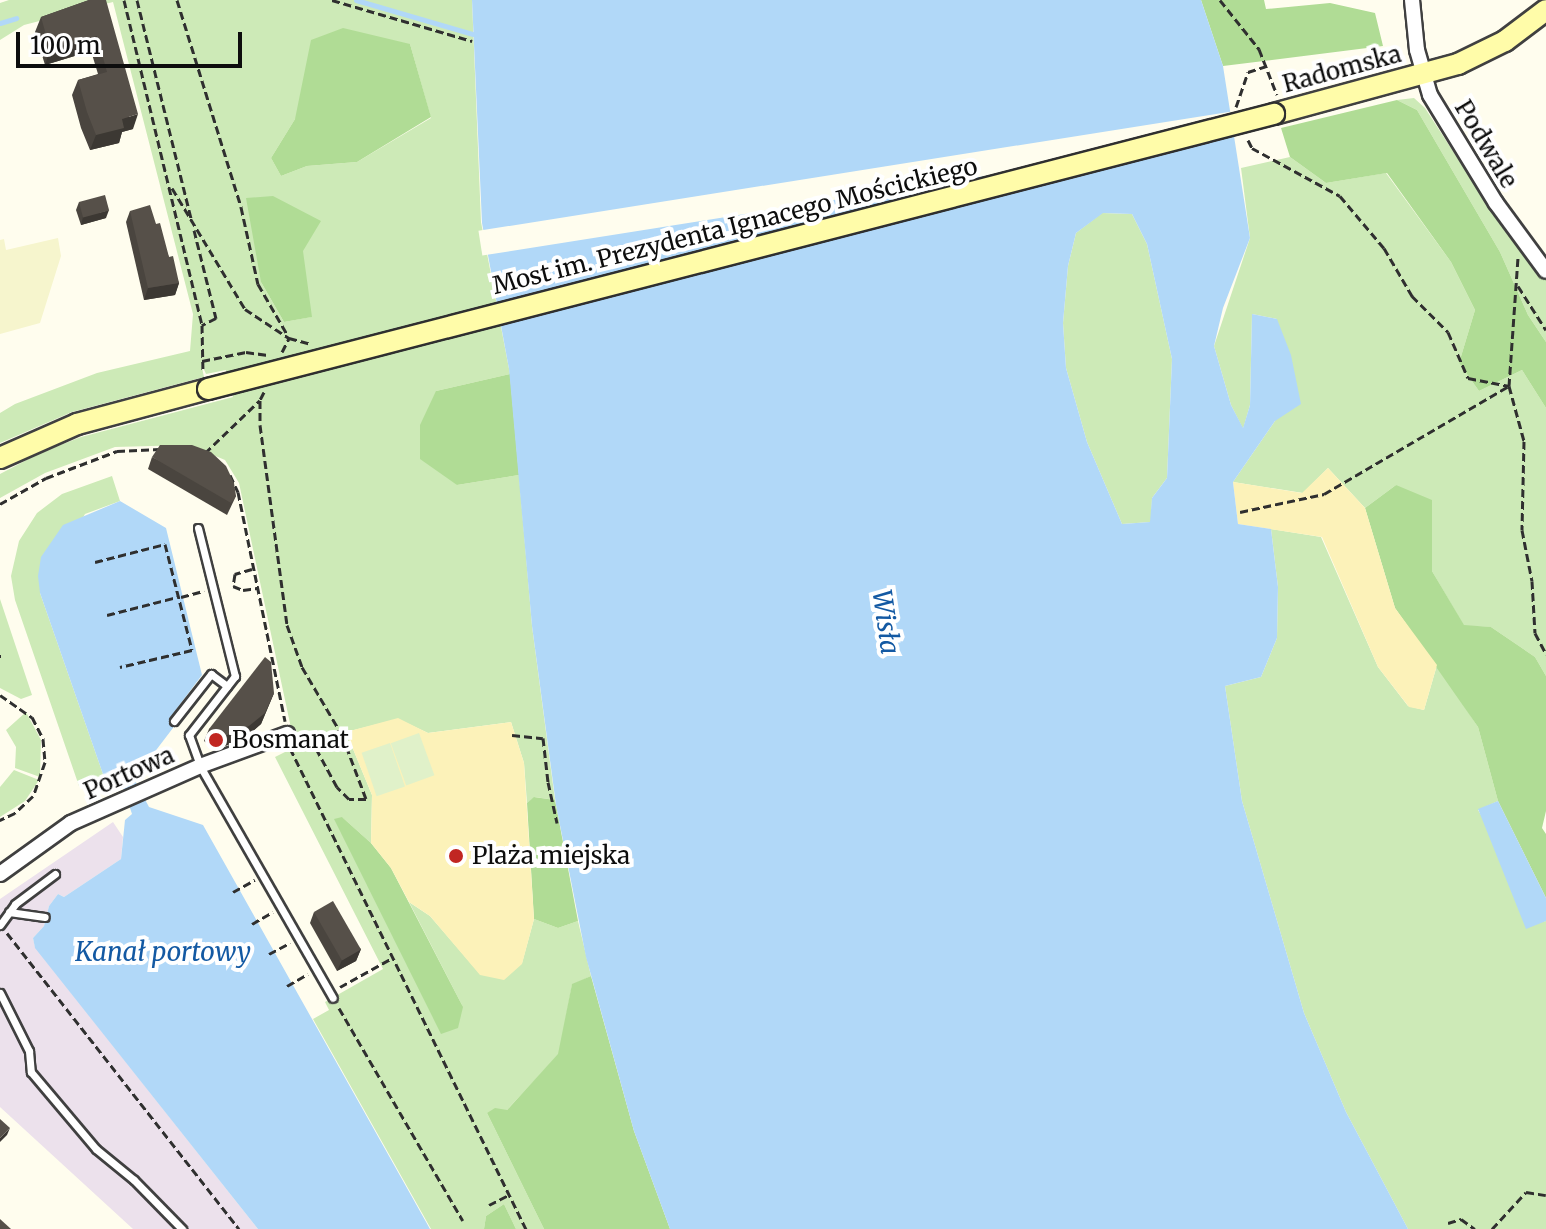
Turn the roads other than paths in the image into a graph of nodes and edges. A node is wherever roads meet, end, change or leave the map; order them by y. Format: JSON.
{"nodes":[{"id":1,"x":1412,"y":0,"type":"edge"},
{"id":2,"x":1546,"y":10,"type":"edge"},
{"id":3,"x":1422,"y":75,"type":"junction"},
{"id":4,"x":1277,"y":108,"type":"joint"},
{"id":5,"x":1546,"y":271,"type":"edge"},
{"id":6,"x":0,"y":458,"type":"edge"},
{"id":7,"x":198,"y":528,"type":"dead end"},
{"id":8,"x":227,"y":686,"type":"junction"},
{"id":9,"x":174,"y":721,"type":"dead end"},
{"id":10,"x":287,"y":734,"type":"road end"},
{"id":11,"x":200,"y":766,"type":"junction"},
{"id":12,"x":0,"y":874,"type":"edge"},
{"id":13,"x":55,"y":874,"type":"dead end"},
{"id":14,"x":9,"y":912,"type":"junction"},
{"id":15,"x":45,"y":917,"type":"dead end"},
{"id":16,"x":0,"y":925,"type":"edge"},
{"id":17,"x":0,"y":993,"type":"edge"},
{"id":18,"x":331,"y":996,"type":"road end"},
{"id":19,"x":182,"y":1229,"type":"edge"}],
"edges":[{"from":1,"to":3,"type":"street","name":"Radomska"},
{"from":2,"to":3,"type":"main road","name":"Radomska"},
{"from":3,"to":4,"type":"main road","name":"Radomska"},
{"from":3,"to":5,"type":"street","name":"Podwale"},
{"from":4,"to":6,"type":"main road","name":"Most im. Prezydenta Ignacego Mościckiego","bridge":true},
{"from":7,"to":8,"type":"lane"},
{"from":8,"to":9,"type":"lane"},
{"from":8,"to":11,"type":"lane"},
{"from":10,"to":11,"type":"street","name":"Portowa"},
{"from":11,"to":12,"type":"street","name":"Portowa"},
{"from":11,"to":18,"type":"lane"},
{"from":13,"to":14,"type":"lane"},
{"from":14,"to":15,"type":"lane"},
{"from":14,"to":16,"type":"lane"},
{"from":17,"to":19,"type":"lane"}]}
